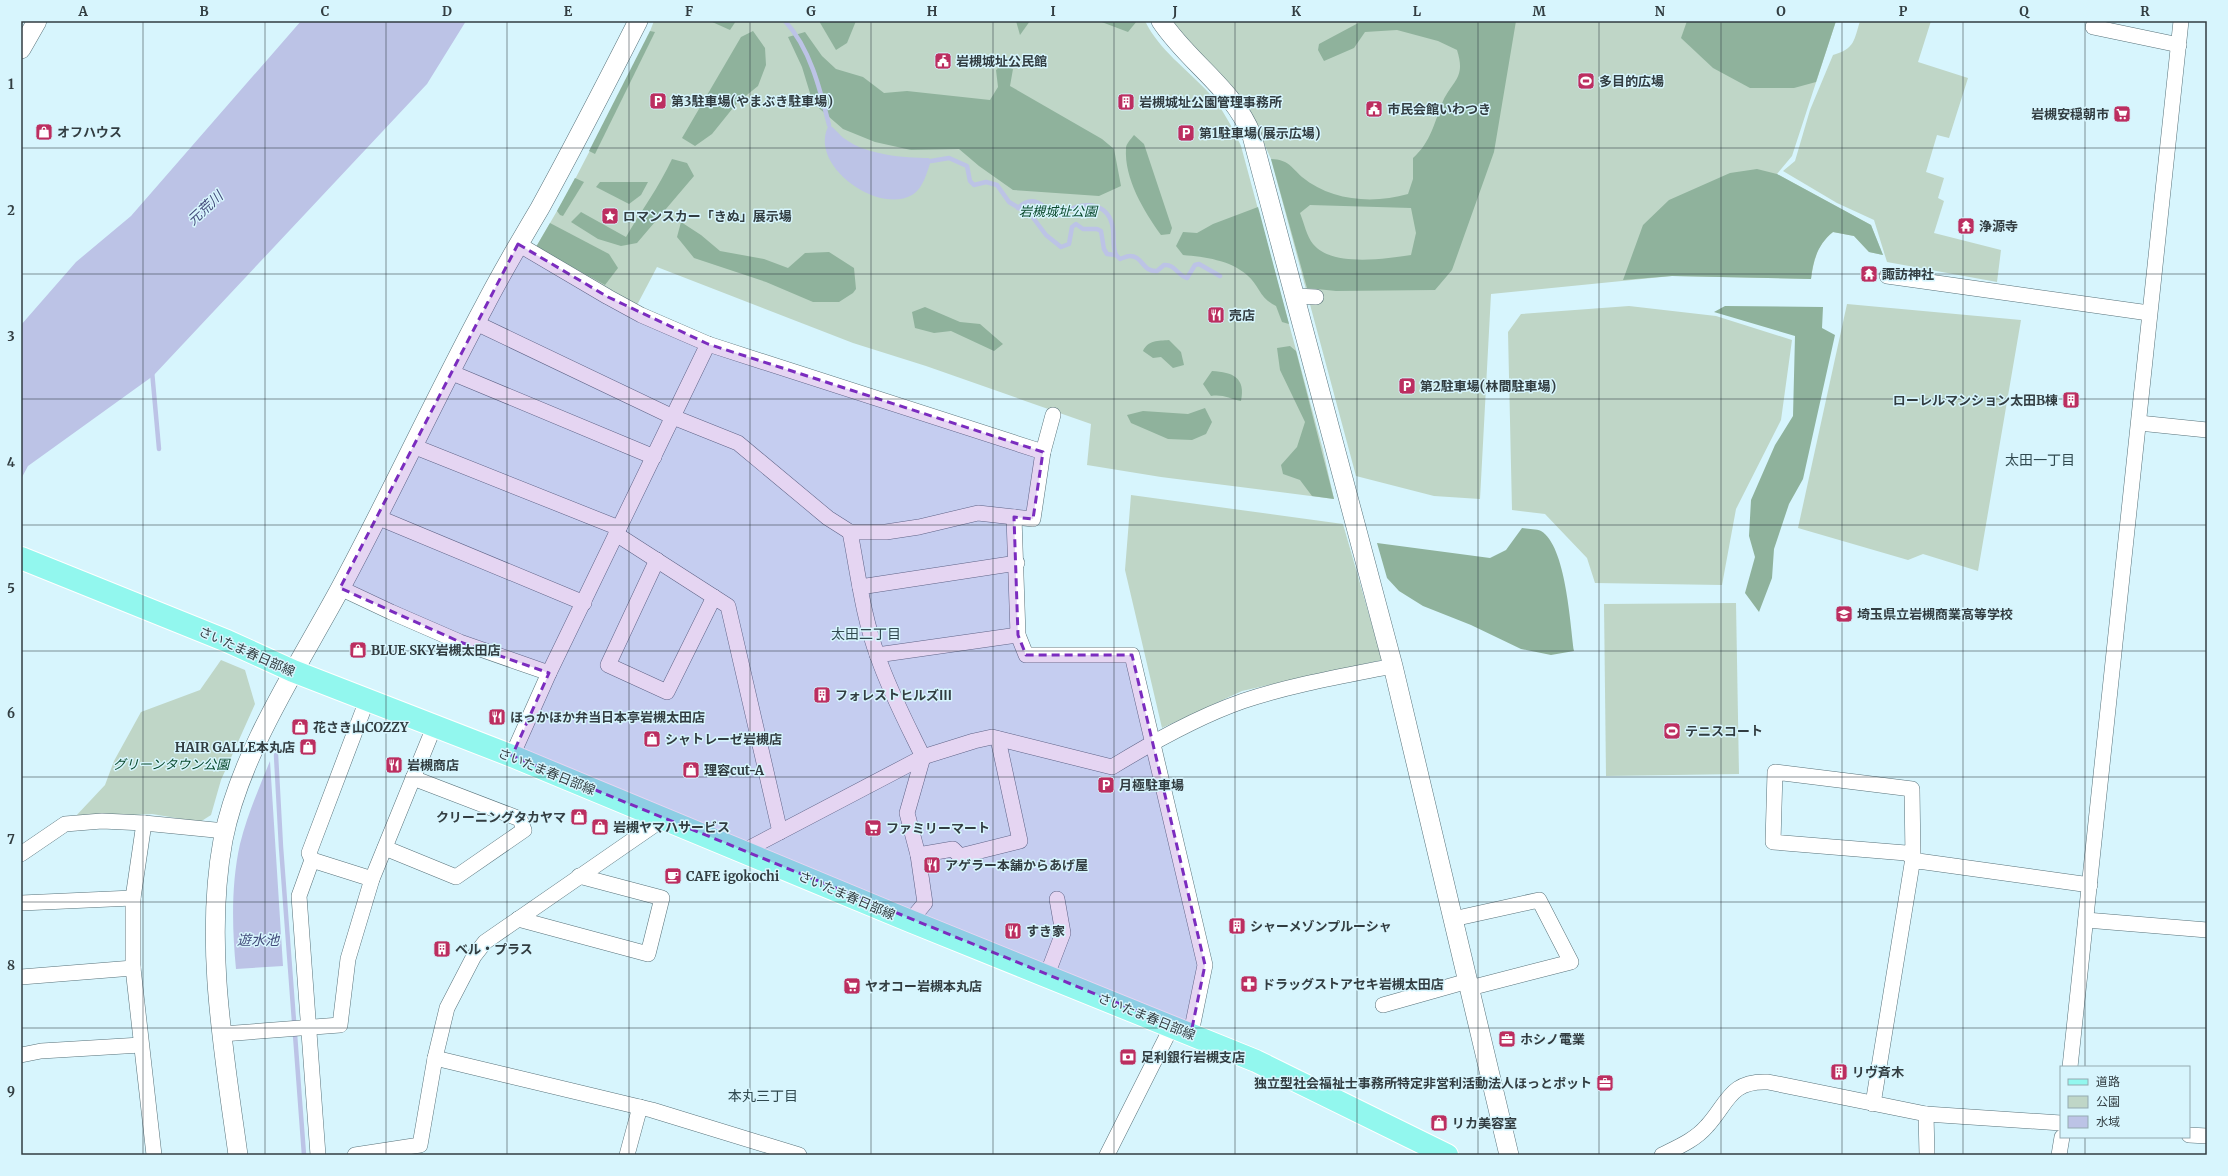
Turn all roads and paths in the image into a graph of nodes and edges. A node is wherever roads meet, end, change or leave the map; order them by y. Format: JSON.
{"nodes":[{"id":1,"x":38,"y":21,"type":"edge"},
{"id":2,"x":638,"y":21,"type":"edge"},
{"id":3,"x":1160,"y":21,"type":"edge"},
{"id":4,"x":2095,"y":21,"type":"edge"},
{"id":5,"x":2181,"y":21,"type":"edge"},
{"id":6,"x":22,"y":44,"type":"edge"},
{"id":7,"x":2179,"y":45,"type":"junction"},
{"id":8,"x":518,"y":244,"type":"junction"},
{"id":9,"x":1887,"y":276,"type":"dead end"},
{"id":10,"x":1295,"y":296,"type":"junction"},
{"id":11,"x":1316,"y":297,"type":"dead end"},
{"id":12,"x":2149,"y":313,"type":"junction"},
{"id":13,"x":476,"y":322,"type":"junction"},
{"id":14,"x":708,"y":344,"type":"junction"},
{"id":15,"x":450,"y":372,"type":"junction"},
{"id":16,"x":1053,"y":415,"type":"dead end"},
{"id":17,"x":674,"y":417,"type":"junction"},
{"id":18,"x":2139,"y":423,"type":"junction"},
{"id":19,"x":2207,"y":430,"type":"edge"},
{"id":20,"x":413,"y":446,"type":"junction"},
{"id":21,"x":1043,"y":452,"type":"junction"},
{"id":22,"x":654,"y":457,"type":"junction"},
{"id":23,"x":377,"y":516,"type":"junction"},
{"id":24,"x":1014,"y":517,"type":"junction"},
{"id":25,"x":617,"y":531,"type":"junction"},
{"id":26,"x":850,"y":532,"type":"junction"},
{"id":27,"x":21,"y":558,"type":"edge"},
{"id":28,"x":657,"y":560,"type":"junction"},
{"id":29,"x":1017,"y":563,"type":"junction"},
{"id":30,"x":860,"y":587,"type":"junction"},
{"id":31,"x":340,"y":588,"type":"junction"},
{"id":32,"x":714,"y":597,"type":"junction"},
{"id":33,"x":584,"y":603,"type":"junction"},
{"id":34,"x":1018,"y":635,"type":"junction"},
{"id":35,"x":877,"y":656,"type":"junction"},
{"id":36,"x":1393,"y":666,"type":"junction"},
{"id":37,"x":293,"y":671,"type":"junction"},
{"id":38,"x":549,"y":673,"type":"junction"},
{"id":39,"x":366,"y":700,"type":"junction"},
{"id":40,"x":434,"y":727,"type":"junction"},
{"id":41,"x":998,"y":739,"type":"junction"},
{"id":42,"x":1154,"y":742,"type":"junction"},
{"id":43,"x":512,"y":756,"type":"junction"},
{"id":44,"x":923,"y":757,"type":"junction"},
{"id":45,"x":413,"y":778,"type":"junction"},
{"id":46,"x":663,"y":819,"type":"junction"},
{"id":47,"x":144,"y":823,"type":"junction"},
{"id":48,"x":225,"y":831,"type":"junction"},
{"id":49,"x":780,"y":832,"type":"junction"},
{"id":50,"x":385,"y":848,"type":"junction"},
{"id":51,"x":744,"y":851,"type":"junction"},
{"id":52,"x":21,"y":854,"type":"edge"},
{"id":53,"x":918,"y":855,"type":"junction"},
{"id":54,"x":1913,"y":858,"type":"junction"},
{"id":55,"x":312,"y":860,"type":"junction"},
{"id":56,"x":579,"y":876,"type":"junction"},
{"id":57,"x":372,"y":879,"type":"junction"},
{"id":58,"x":2090,"y":885,"type":"junction"},
{"id":59,"x":133,"y":898,"type":"junction"},
{"id":60,"x":1057,"y":899,"type":"dead end"},
{"id":61,"x":21,"y":903,"type":"edge"},
{"id":62,"x":518,"y":919,"type":"junction"},
{"id":63,"x":1453,"y":919,"type":"junction"},
{"id":64,"x":2086,"y":920,"type":"junction"},
{"id":65,"x":910,"y":921,"type":"junction"},
{"id":66,"x":2207,"y":930,"type":"edge"},
{"id":67,"x":132,"y":968,"type":"junction"},
{"id":68,"x":1047,"y":975,"type":"junction"},
{"id":69,"x":21,"y":977,"type":"edge"},
{"id":70,"x":1469,"y":985,"type":"junction"},
{"id":71,"x":1383,"y":1005,"type":"dead end"},
{"id":72,"x":299,"y":1028,"type":"junction"},
{"id":73,"x":1181,"y":1030,"type":"junction"},
{"id":74,"x":222,"y":1034,"type":"junction"},
{"id":75,"x":141,"y":1045,"type":"junction"},
{"id":76,"x":21,"y":1055,"type":"edge"},
{"id":77,"x":435,"y":1058,"type":"junction"},
{"id":78,"x":2070,"y":1066,"type":"edge"},
{"id":79,"x":1873,"y":1104,"type":"junction"},
{"id":80,"x":640,"y":1107,"type":"junction"},
{"id":81,"x":1926,"y":1114,"type":"junction"},
{"id":82,"x":2060,"y":1123,"type":"edge"},
{"id":83,"x":2190,"y":1135,"type":"edge"},
{"id":84,"x":2207,"y":1136,"type":"edge"},
{"id":85,"x":2062,"y":1138,"type":"edge"},
{"id":86,"x":154,"y":1155,"type":"edge"},
{"id":87,"x":238,"y":1155,"type":"edge"},
{"id":88,"x":318,"y":1155,"type":"edge"},
{"id":89,"x":355,"y":1155,"type":"edge"},
{"id":90,"x":627,"y":1155,"type":"edge"},
{"id":91,"x":799,"y":1155,"type":"edge"},
{"id":92,"x":1107,"y":1155,"type":"edge"},
{"id":93,"x":1447,"y":1155,"type":"edge"},
{"id":94,"x":1509,"y":1155,"type":"edge"},
{"id":95,"x":1662,"y":1155,"type":"edge"},
{"id":96,"x":1927,"y":1155,"type":"edge"},
{"id":97,"x":2059,"y":1155,"type":"edge"}],
"edges":[{"from":1,"to":6,"type":"street"},
{"from":2,"to":8,"type":"street"},
{"from":3,"to":10,"type":"street"},
{"from":4,"to":7,"type":"street"},
{"from":5,"to":7,"type":"street"},
{"from":7,"to":12,"type":"street"},
{"from":8,"to":13,"type":"street"},
{"from":8,"to":14,"type":"street"},
{"from":9,"to":12,"type":"street"},
{"from":10,"to":11,"type":"street"},
{"from":10,"to":36,"type":"street"},
{"from":12,"to":18,"type":"street"},
{"from":13,"to":15,"type":"street"},
{"from":13,"to":17,"type":"street"},
{"from":14,"to":17,"type":"street"},
{"from":14,"to":21,"type":"street"},
{"from":15,"to":20,"type":"street"},
{"from":15,"to":22,"type":"street"},
{"from":16,"to":21,"type":"street"},
{"from":17,"to":22,"type":"street"},
{"from":17,"to":26,"type":"street"},
{"from":18,"to":19,"type":"street"},
{"from":18,"to":58,"type":"street"},
{"from":20,"to":23,"type":"street"},
{"from":20,"to":25,"type":"street"},
{"from":21,"to":24,"type":"street"},
{"from":22,"to":25,"type":"street"},
{"from":23,"to":31,"type":"street"},
{"from":23,"to":33,"type":"street"},
{"from":24,"to":26,"type":"street"},
{"from":24,"to":29,"type":"street"},
{"from":25,"to":28,"type":"street"},
{"from":25,"to":33,"type":"street"},
{"from":26,"to":30,"type":"street"},
{"from":27,"to":37,"type":"main road","name":"さいたま春日部線"},
{"from":28,"to":32,"type":"street"},
{"from":28,"to":32,"type":"street"},
{"from":29,"to":30,"type":"street"},
{"from":29,"to":34,"type":"street"},
{"from":30,"to":35,"type":"street"},
{"from":31,"to":37,"type":"street"},
{"from":31,"to":38,"type":"street"},
{"from":32,"to":49,"type":"street"},
{"from":33,"to":38,"type":"street"},
{"from":34,"to":35,"type":"street"},
{"from":34,"to":42,"type":"street"},
{"from":35,"to":44,"type":"street"},
{"from":36,"to":42,"type":"street"},
{"from":36,"to":63,"type":"street"},
{"from":37,"to":39,"type":"main road","name":"さいたま春日部線"},
{"from":37,"to":48,"type":"street"},
{"from":38,"to":43,"type":"street"},
{"from":39,"to":40,"type":"main road","name":"さいたま春日部線"},
{"from":39,"to":55,"type":"street"},
{"from":40,"to":43,"type":"main road","name":"さいたま春日部線"},
{"from":40,"to":45,"type":"street"},
{"from":41,"to":42,"type":"street"},
{"from":41,"to":44,"type":"street"},
{"from":41,"to":53,"type":"street"},
{"from":42,"to":73,"type":"street"},
{"from":43,"to":46,"type":"main road","name":"さいたま春日部線"},
{"from":44,"to":49,"type":"street"},
{"from":44,"to":53,"type":"street"},
{"from":45,"to":50,"type":"street"},
{"from":45,"to":50,"type":"street"},
{"from":46,"to":51,"type":"main road","name":"さいたま春日部線"},
{"from":46,"to":56,"type":"street"},
{"from":47,"to":48,"type":"street"},
{"from":47,"to":52,"type":"street"},
{"from":47,"to":59,"type":"street"},
{"from":48,"to":74,"type":"street"},
{"from":49,"to":51,"type":"street"},
{"from":50,"to":57,"type":"street"},
{"from":51,"to":65,"type":"main road","name":"さいたま春日部線"},
{"from":53,"to":65,"type":"street"},
{"from":54,"to":54,"type":"street"},
{"from":54,"to":58,"type":"street"},
{"from":54,"to":79,"type":"street"},
{"from":55,"to":57,"type":"street"},
{"from":55,"to":72,"type":"street"},
{"from":56,"to":62,"type":"street"},
{"from":56,"to":62,"type":"street"},
{"from":57,"to":72,"type":"street"},
{"from":58,"to":64,"type":"street"},
{"from":59,"to":61,"type":"street"},
{"from":59,"to":67,"type":"street"},
{"from":60,"to":68,"type":"street"},
{"from":62,"to":77,"type":"street"},
{"from":63,"to":70,"type":"street"},
{"from":63,"to":70,"type":"street"},
{"from":64,"to":66,"type":"street"},
{"from":64,"to":78,"type":"street"},
{"from":65,"to":68,"type":"main road","name":"さいたま春日部線"},
{"from":67,"to":69,"type":"street"},
{"from":67,"to":75,"type":"street"},
{"from":68,"to":73,"type":"main road","name":"さいたま春日部線"},
{"from":70,"to":71,"type":"street"},
{"from":70,"to":94,"type":"street"},
{"from":72,"to":74,"type":"street"},
{"from":72,"to":88,"type":"street"},
{"from":73,"to":92,"type":"street"},
{"from":73,"to":93,"type":"main road","name":"さいたま春日部線"},
{"from":74,"to":87,"type":"street"},
{"from":75,"to":76,"type":"street"},
{"from":75,"to":86,"type":"street"},
{"from":77,"to":80,"type":"street"},
{"from":77,"to":89,"type":"street"},
{"from":79,"to":81,"type":"street"},
{"from":79,"to":95,"type":"street"},
{"from":80,"to":90,"type":"street"},
{"from":80,"to":91,"type":"street"},
{"from":81,"to":82,"type":"street"},
{"from":81,"to":96,"type":"street"},
{"from":83,"to":84,"type":"street"},
{"from":85,"to":97,"type":"street"}]}
